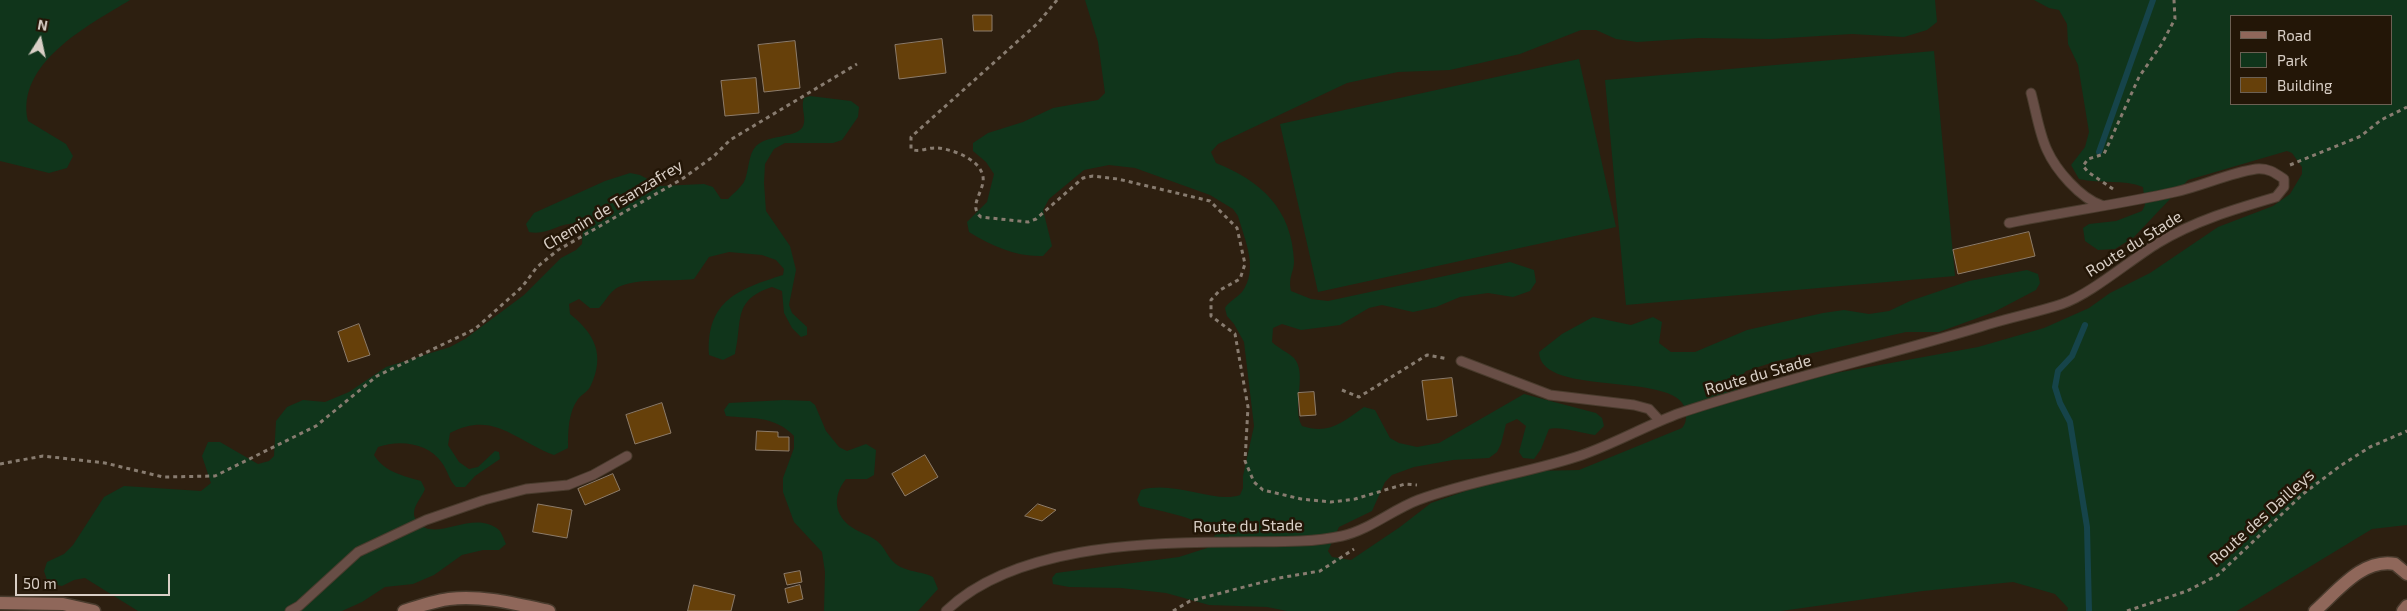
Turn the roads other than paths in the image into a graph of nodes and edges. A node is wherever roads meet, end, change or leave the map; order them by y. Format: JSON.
{"nodes":[{"id":1,"x":2031,"y":93,"type":"dead end"},
{"id":2,"x":2106,"y":206,"type":"junction"},
{"id":3,"x":2009,"y":223,"type":"dead end"},
{"id":4,"x":1461,"y":361,"type":"road end"},
{"id":5,"x":1660,"y":421,"type":"junction"},
{"id":6,"x":627,"y":456,"type":"dead end"},
{"id":7,"x":2407,"y":574,"type":"edge"},
{"id":8,"x":0,"y":603,"type":"edge"},
{"id":9,"x":2407,"y":606,"type":"edge"},
{"id":10,"x":94,"y":611,"type":"edge"},
{"id":11,"x":290,"y":611,"type":"edge"},
{"id":12,"x":404,"y":611,"type":"edge"},
{"id":13,"x":549,"y":611,"type":"edge"},
{"id":14,"x":946,"y":611,"type":"edge"},
{"id":15,"x":2315,"y":611,"type":"edge"},
{"id":16,"x":2403,"y":611,"type":"edge"}],
"edges":[{"from":1,"to":2,"type":"lane"},
{"from":2,"to":3,"type":"lane","name":"Route du Stade"},
{"from":2,"to":5,"type":"lane","name":"Route du Stade"},
{"from":4,"to":5,"type":"lane"},
{"from":5,"to":14,"type":"lane","name":"Route du Stade"},
{"from":6,"to":11,"type":"lane"},
{"from":7,"to":15,"type":"street"},
{"from":8,"to":10,"type":"street"},
{"from":9,"to":16,"type":"street"},
{"from":12,"to":13,"type":"street"}]}
